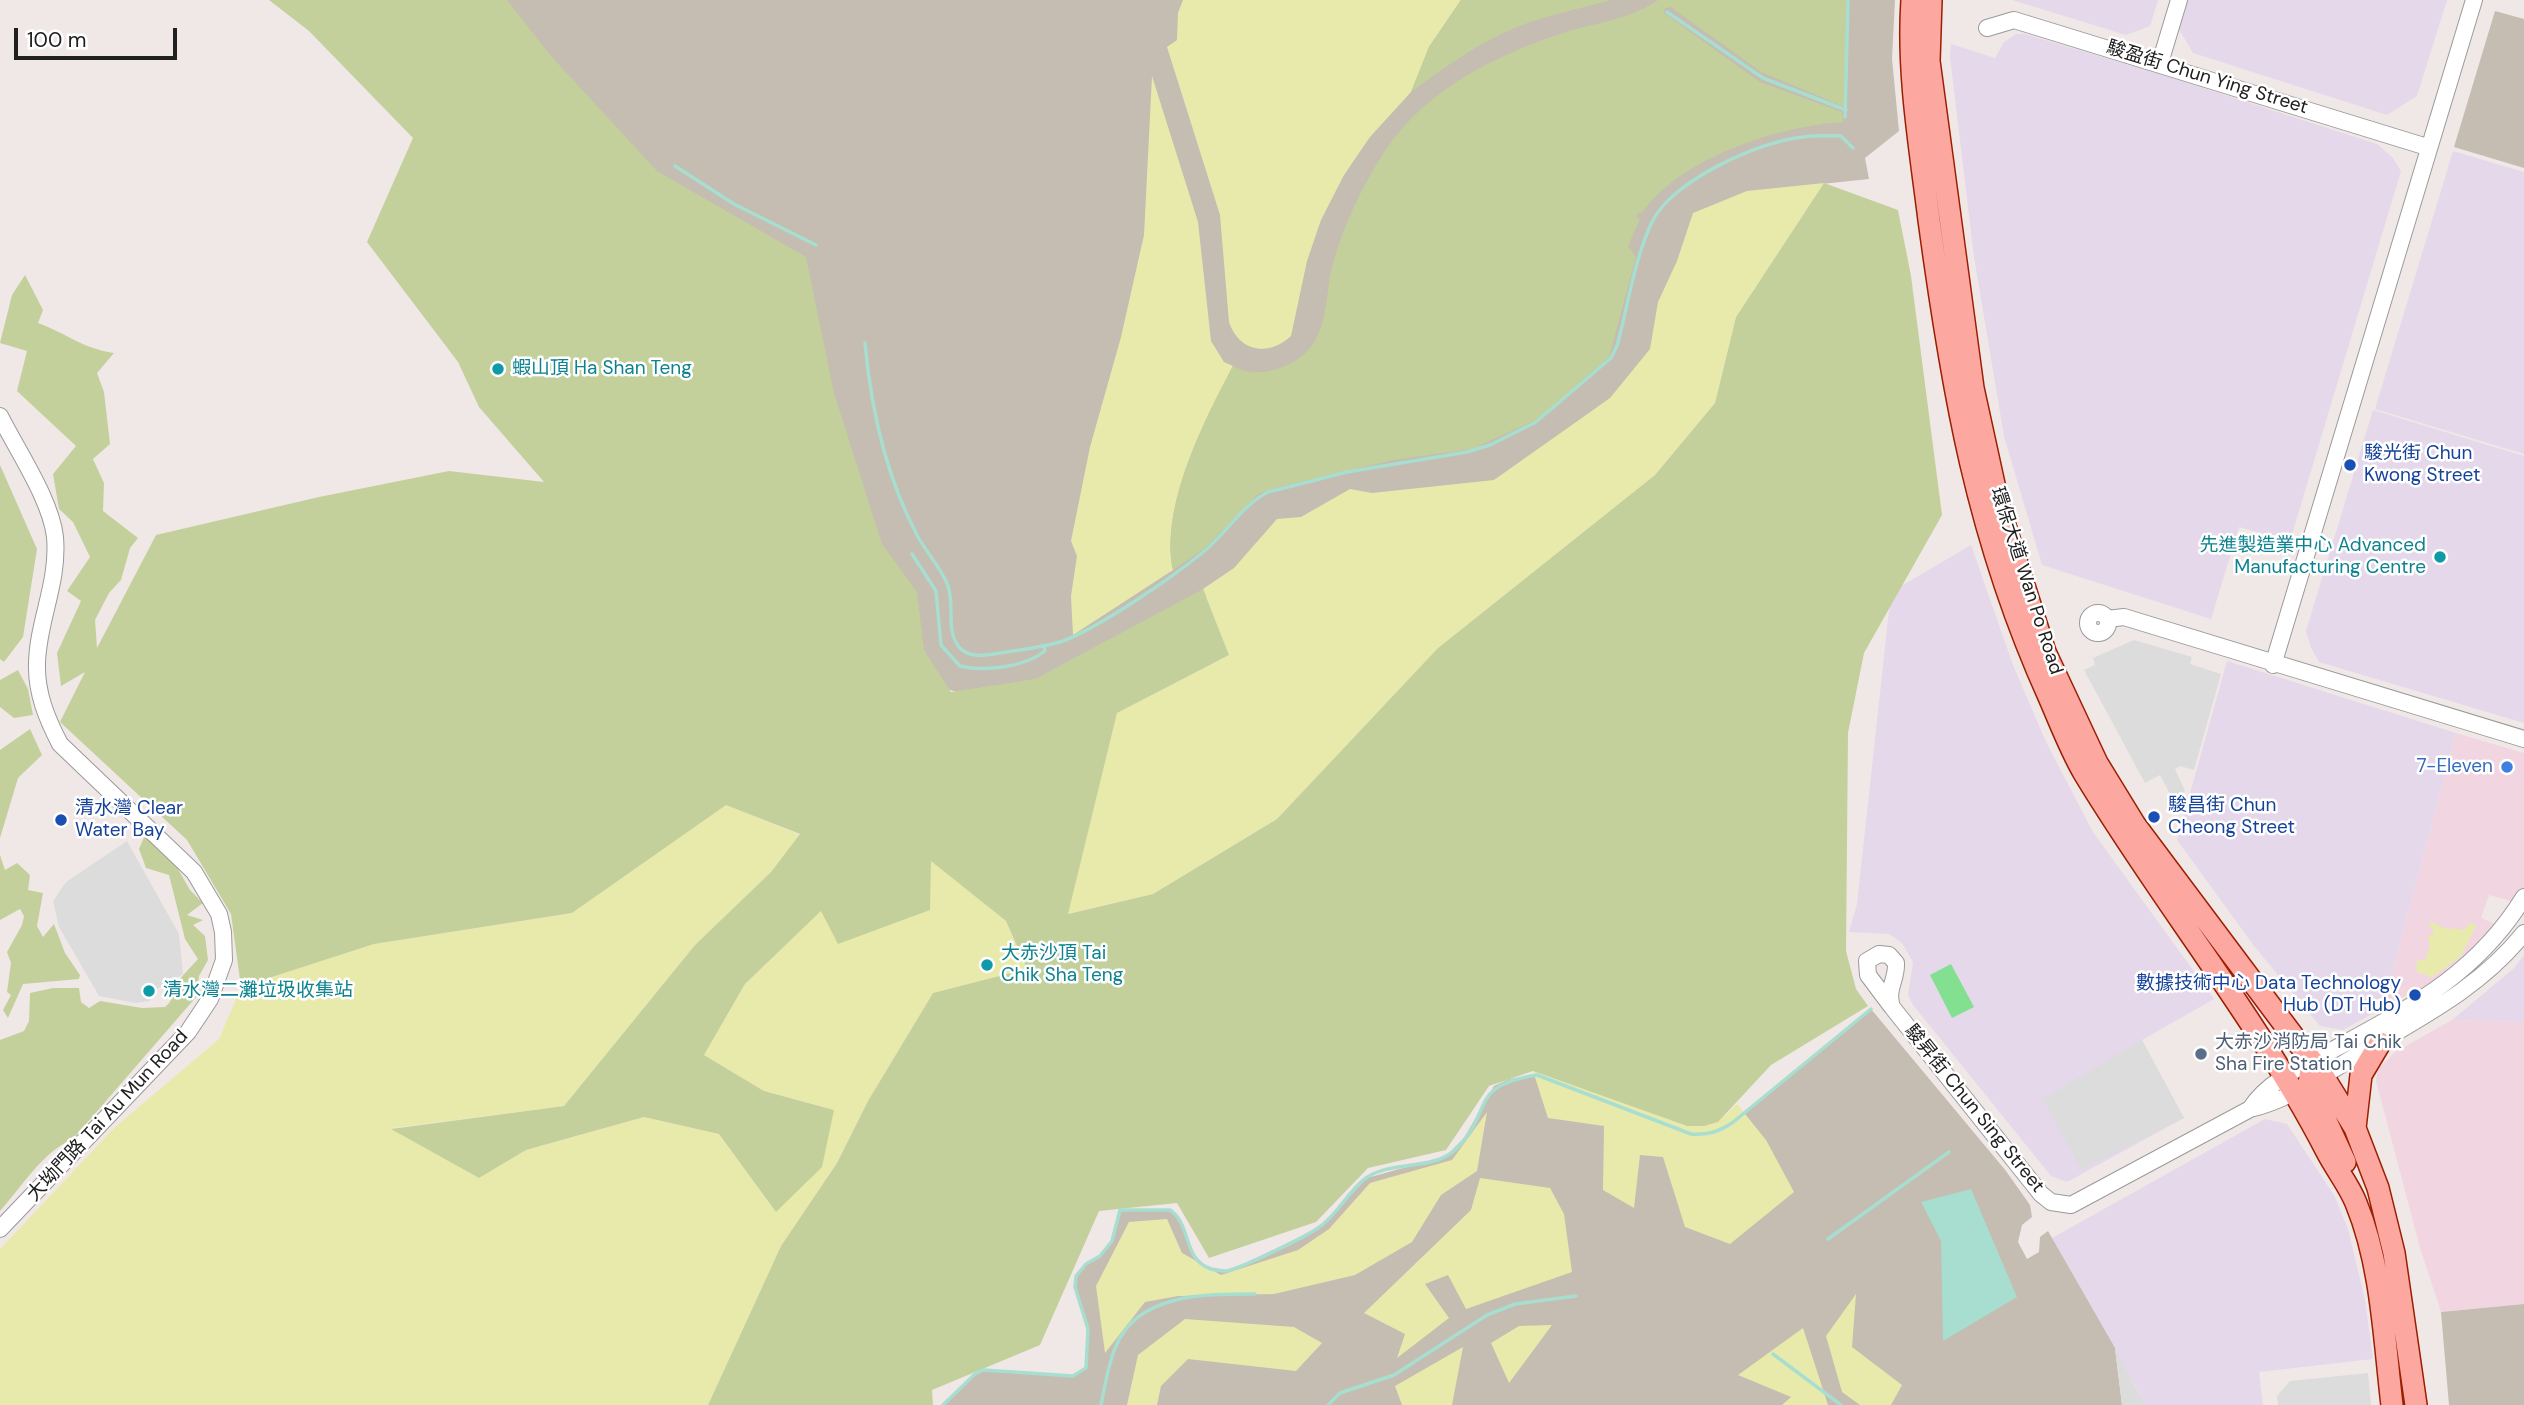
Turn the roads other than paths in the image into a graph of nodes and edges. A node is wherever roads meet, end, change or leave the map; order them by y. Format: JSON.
{"nodes":[{"id":1,"x":1912,"y":0,"type":"edge"},
{"id":2,"x":1931,"y":0,"type":"edge"},
{"id":3,"x":2179,"y":0,"type":"edge"},
{"id":4,"x":2474,"y":0,"type":"edge"},
{"id":5,"x":1987,"y":28,"type":"dead end"},
{"id":6,"x":2160,"y":63,"type":"junction"},
{"id":7,"x":2427,"y":147,"type":"junction"},
{"id":8,"x":0,"y":416,"type":"edge"},
{"id":9,"x":2107,"y":619,"type":"dead end"},
{"id":10,"x":2273,"y":665,"type":"junction"},
{"id":11,"x":2524,"y":739,"type":"edge"},
{"id":12,"x":2524,"y":897,"type":"edge"},
{"id":13,"x":2524,"y":933,"type":"edge"},
{"id":14,"x":1892,"y":1007,"type":"dead end"},
{"id":15,"x":2381,"y":1043,"type":"junction"},
{"id":16,"x":2305,"y":1078,"type":"junction"},
{"id":17,"x":2355,"y":1128,"type":"junction"},
{"id":18,"x":0,"y":1229,"type":"edge"},
{"id":19,"x":2392,"y":1405,"type":"edge"},
{"id":20,"x":2416,"y":1405,"type":"edge"}],
"edges":[{"from":1,"to":16,"type":"main road","name":"環保大道 Wan Po Road"},
{"from":2,"to":16,"type":"main road","name":"環保大道 Wan Po Road"},
{"from":3,"to":6,"type":"street"},
{"from":4,"to":7,"type":"street"},
{"from":5,"to":6,"type":"street","name":"駿盈街 Chun Ying Street"},
{"from":6,"to":7,"type":"street","name":"駿盈街 Chun Ying Street"},
{"from":7,"to":10,"type":"street"},
{"from":8,"to":18,"type":"street","name":"大坳門路 Tai Au Mun Road"},
{"from":9,"to":10,"type":"street"},
{"from":10,"to":11,"type":"street"},
{"from":12,"to":16,"type":"street"},
{"from":13,"to":15,"type":"street"},
{"from":14,"to":16,"type":"street","name":"駿昇街 Chun Sing Street"},
{"from":15,"to":16,"type":"street"},
{"from":15,"to":17,"type":"main road"},
{"from":16,"to":17,"type":"main road","name":"環保大道 Wan Po Road"},
{"from":16,"to":19,"type":"main road","name":"環保大道 Wan Po Road"},
{"from":17,"to":20,"type":"main road","name":"環保大道 Wan Po Road"}]}
